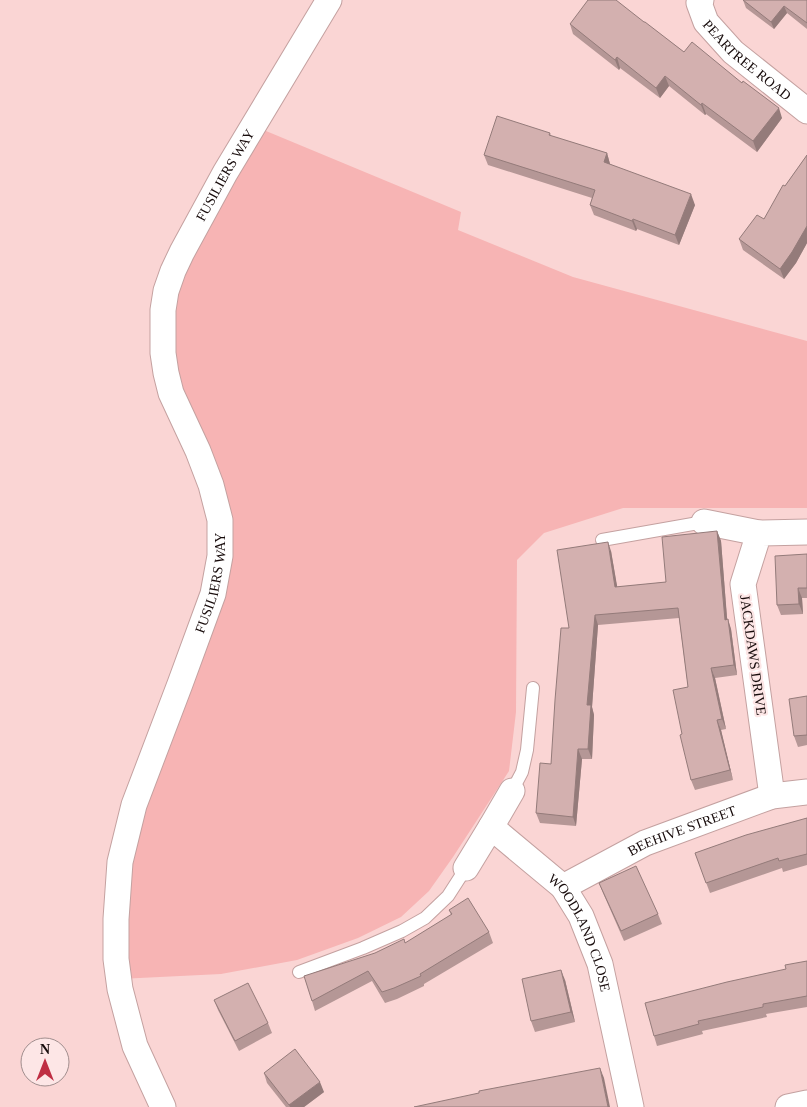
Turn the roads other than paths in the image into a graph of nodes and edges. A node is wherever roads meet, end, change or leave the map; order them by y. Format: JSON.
{"nodes":[{"id":1,"x":329,"y":0,"type":"edge"},
{"id":2,"x":701,"y":0,"type":"edge"},
{"id":3,"x":807,"y":111,"type":"edge"},
{"id":4,"x":704,"y":522,"type":"joint"},
{"id":5,"x":807,"y":532,"type":"edge"},
{"id":6,"x":759,"y":533,"type":"junction"},
{"id":7,"x":602,"y":540,"type":"dead end"},
{"id":8,"x":533,"y":688,"type":"dead end"},
{"id":9,"x":512,"y":791,"type":"joint"},
{"id":10,"x":807,"y":792,"type":"edge"},
{"id":11,"x":772,"y":796,"type":"junction"},
{"id":12,"x":490,"y":827,"type":"junction"},
{"id":13,"x":466,"y":868,"type":"joint"},
{"id":14,"x":563,"y":887,"type":"junction"},
{"id":15,"x":299,"y":972,"type":"dead end"},
{"id":16,"x":807,"y":1103,"type":"edge"},
{"id":17,"x":163,"y":1107,"type":"edge"},
{"id":18,"x":631,"y":1107,"type":"edge"},
{"id":19,"x":788,"y":1107,"type":"edge"}],
"edges":[{"from":1,"to":17,"type":"street","name":"FUSILIERS WAY"},
{"from":2,"to":3,"type":"street","name":"PEARTREE ROAD"},
{"from":4,"to":6,"type":"street"},
{"from":4,"to":7,"type":"lane"},
{"from":5,"to":6,"type":"street"},
{"from":6,"to":11,"type":"street","name":"JACKDAWS DRIVE"},
{"from":8,"to":9,"type":"lane"},
{"from":9,"to":12,"type":"street"},
{"from":10,"to":11,"type":"street","name":"BEEHIVE STREET"},
{"from":11,"to":14,"type":"street","name":"BEEHIVE STREET"},
{"from":12,"to":13,"type":"street"},
{"from":12,"to":14,"type":"street","name":"WOODLAND CLOSE"},
{"from":13,"to":15,"type":"lane"},
{"from":14,"to":18,"type":"street","name":"WOODLAND CLOSE"},
{"from":16,"to":19,"type":"street"}]}
